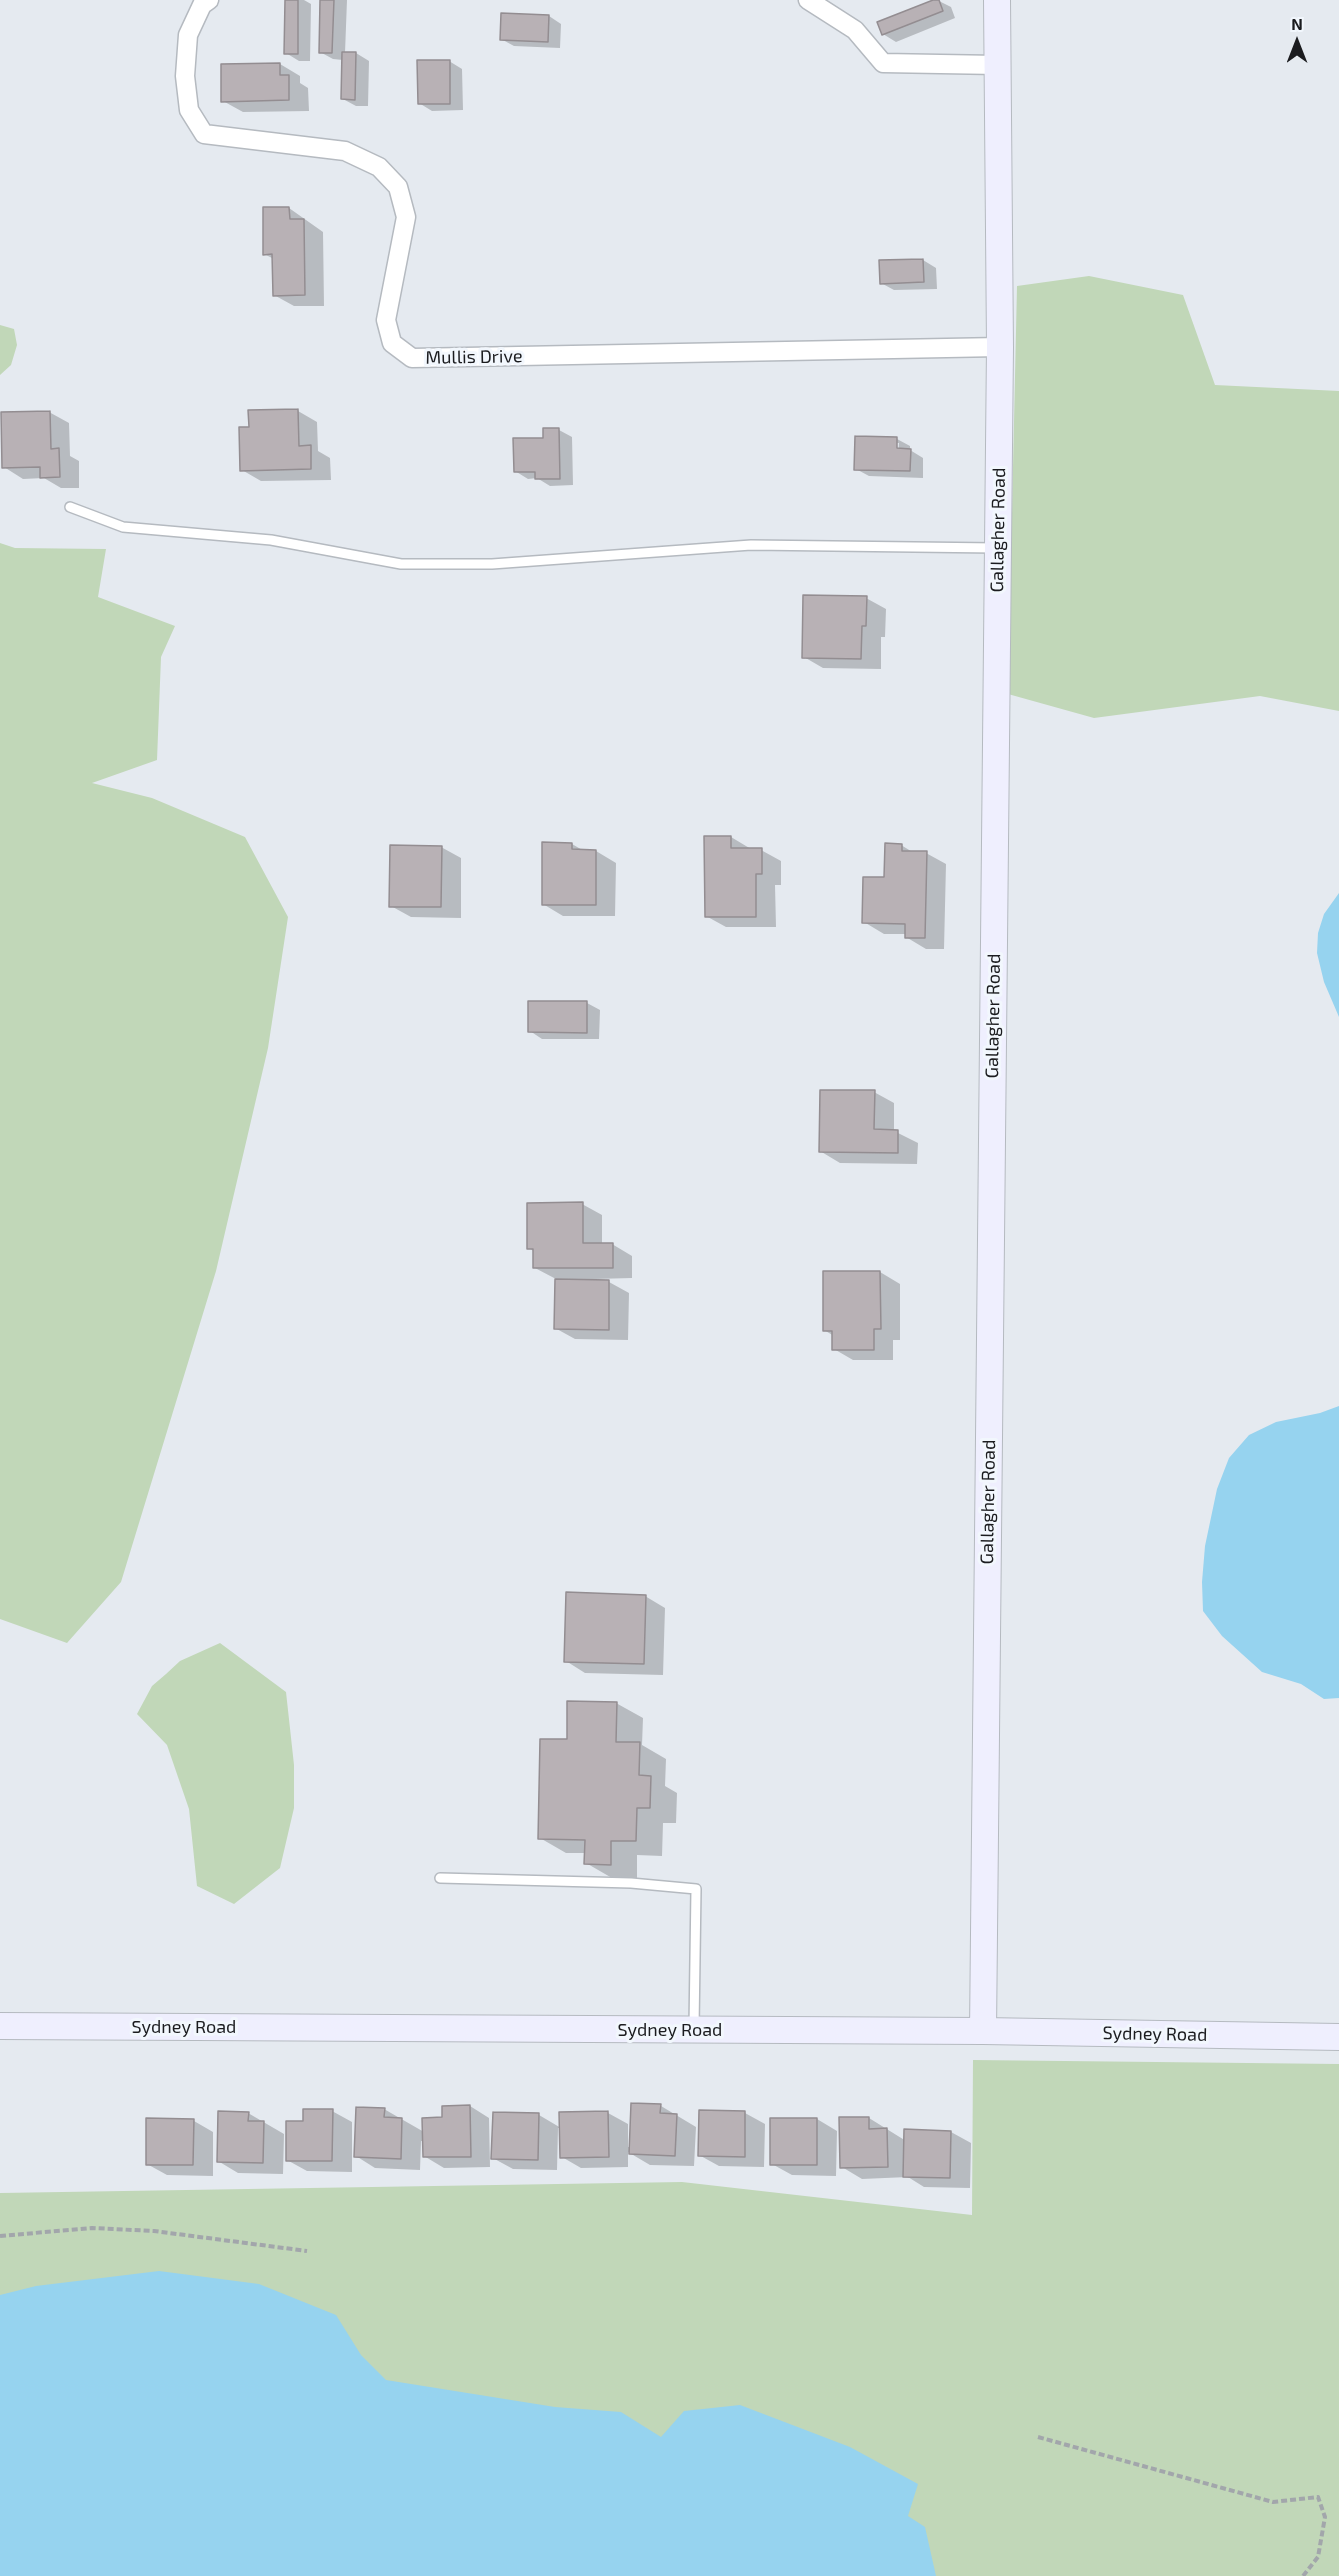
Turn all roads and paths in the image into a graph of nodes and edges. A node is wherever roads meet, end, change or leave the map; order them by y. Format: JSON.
{"nodes":[{"id":1,"x":209,"y":0,"type":"edge"},
{"id":2,"x":808,"y":0,"type":"edge"},
{"id":3,"x":997,"y":0,"type":"edge"},
{"id":4,"x":998,"y":65,"type":"junction"},
{"id":5,"x":1000,"y":347,"type":"junction"},
{"id":6,"x":70,"y":507,"type":"dead end"},
{"id":7,"x":998,"y":548,"type":"junction"},
{"id":8,"x":440,"y":1878,"type":"dead end"},
{"id":9,"x":0,"y":2026,"type":"edge"},
{"id":10,"x":694,"y":2030,"type":"junction"},
{"id":11,"x":983,"y":2031,"type":"junction"},
{"id":12,"x":1339,"y":2037,"type":"edge"},
{"id":13,"x":0,"y":2236,"type":"edge"},
{"id":14,"x":307,"y":2251,"type":"dead end"},
{"id":15,"x":1038,"y":2437,"type":"dead end"},
{"id":16,"x":1303,"y":2576,"type":"edge"}],
"edges":[{"from":1,"to":5,"type":"street","name":"Mullis Drive"},
{"from":2,"to":4,"type":"street"},
{"from":3,"to":4,"type":"street","name":"Gallagher Road"},
{"from":4,"to":5,"type":"street","name":"Gallagher Road"},
{"from":5,"to":7,"type":"street","name":"Gallagher Road"},
{"from":6,"to":7,"type":"lane"},
{"from":7,"to":11,"type":"street","name":"Gallagher Road"},
{"from":8,"to":10,"type":"lane"},
{"from":9,"to":10,"type":"street","name":"Sydney Road"},
{"from":10,"to":11,"type":"street","name":"Sydney Road"},
{"from":11,"to":12,"type":"street","name":"Sydney Road"},
{"from":13,"to":14,"type":"path"},
{"from":15,"to":16,"type":"path"}]}
